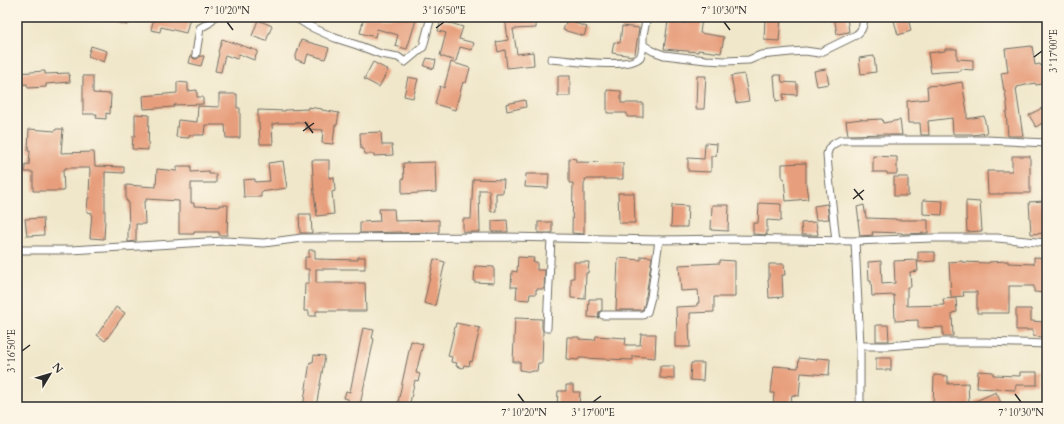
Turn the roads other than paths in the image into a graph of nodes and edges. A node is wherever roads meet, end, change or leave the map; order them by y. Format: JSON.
{"nodes":[{"id":1,"x":214,"y":17,"type":"edge"},
{"id":2,"x":295,"y":17,"type":"edge"},
{"id":3,"x":432,"y":17,"type":"edge"},
{"id":4,"x":647,"y":17,"type":"edge"},
{"id":5,"x":864,"y":17,"type":"edge"},
{"id":6,"x":643,"y":44,"type":"junction"},
{"id":7,"x":196,"y":54,"type":"dead end"},
{"id":8,"x":551,"y":59,"type":"dead end"},
{"id":9,"x":1047,"y":143,"type":"edge"},
{"id":10,"x":551,"y":238,"type":"junction"},
{"id":11,"x":659,"y":240,"type":"junction"},
{"id":12,"x":836,"y":241,"type":"junction"},
{"id":13,"x":855,"y":241,"type":"junction"},
{"id":14,"x":1047,"y":243,"type":"edge"},
{"id":15,"x":17,"y":250,"type":"edge"},
{"id":16,"x":603,"y":315,"type":"dead end"},
{"id":17,"x":547,"y":328,"type":"dead end"},
{"id":18,"x":1047,"y":344,"type":"edge"},
{"id":19,"x":860,"y":346,"type":"junction"},
{"id":20,"x":860,"y":407,"type":"edge"}],
"edges":[{"from":1,"to":7,"type":"street"},
{"from":2,"to":3,"type":"street"},
{"from":4,"to":6,"type":"street"},
{"from":5,"to":6,"type":"street"},
{"from":6,"to":8,"type":"street"},
{"from":9,"to":12,"type":"street"},
{"from":10,"to":11,"type":"street"},
{"from":10,"to":15,"type":"street"},
{"from":10,"to":17,"type":"street"},
{"from":11,"to":12,"type":"street"},
{"from":11,"to":16,"type":"street"},
{"from":12,"to":13,"type":"street"},
{"from":13,"to":14,"type":"street"},
{"from":13,"to":19,"type":"street"},
{"from":18,"to":19,"type":"street"},
{"from":19,"to":20,"type":"street"}]}
